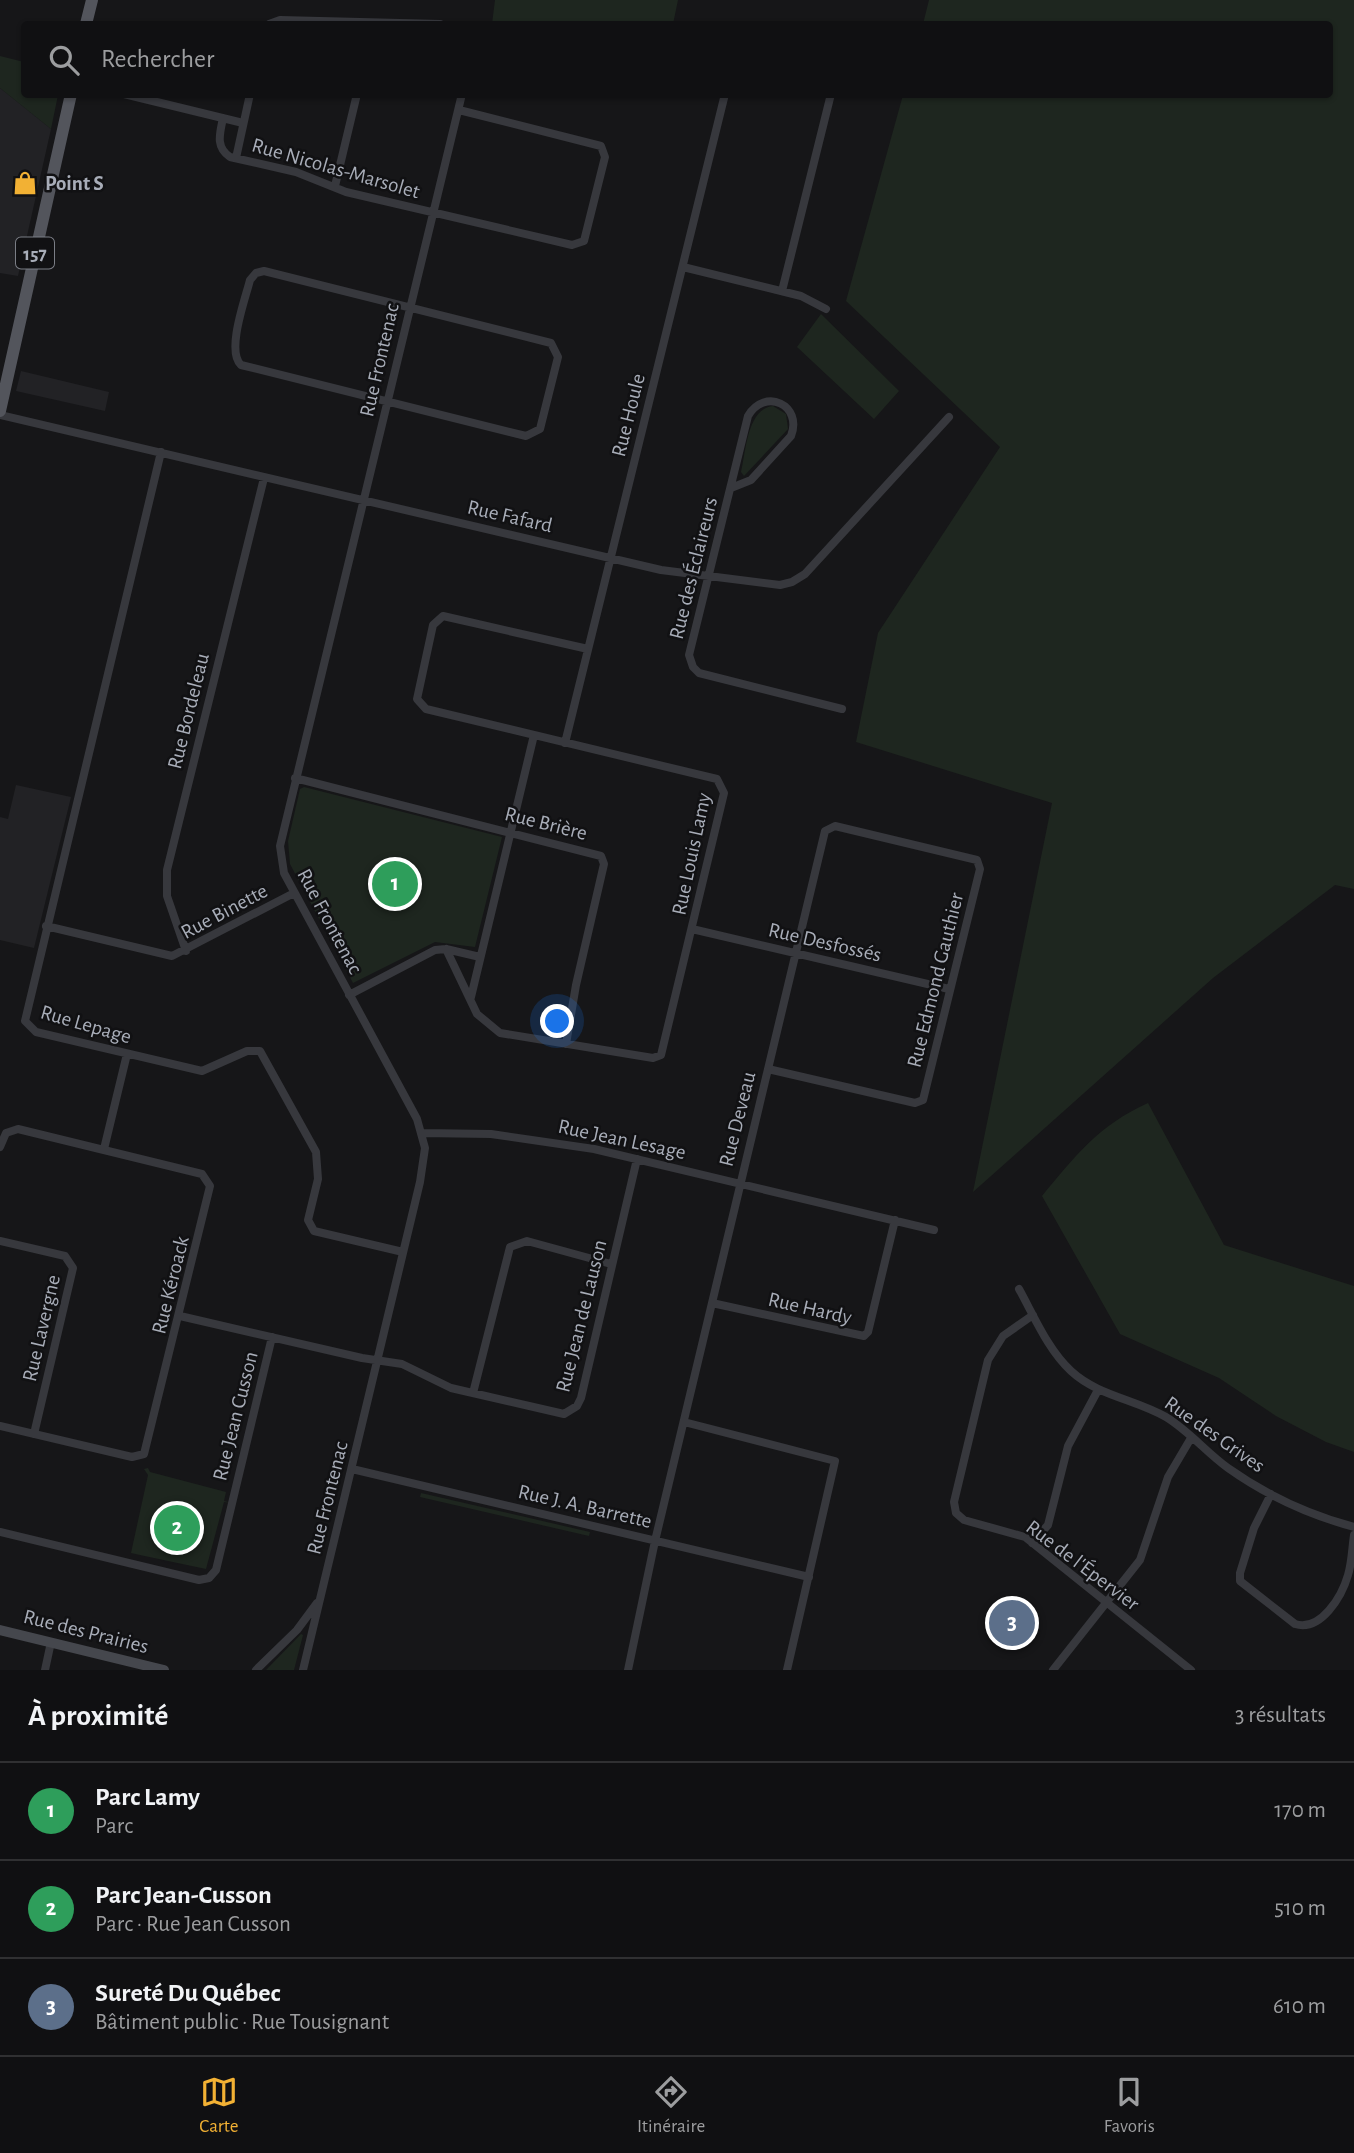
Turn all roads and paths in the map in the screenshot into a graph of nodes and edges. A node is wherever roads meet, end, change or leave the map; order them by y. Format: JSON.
{"nodes":[{"id":1,"x":92,"y":0,"type":"edge"},
{"id":2,"x":87,"y":21,"type":"edge"},
{"id":3,"x":277,"y":21,"type":"edge"},
{"id":4,"x":304,"y":21,"type":"edge"},
{"id":5,"x":70,"y":98,"type":"edge"},
{"id":6,"x":140,"y":98,"type":"edge"},
{"id":7,"x":249,"y":98,"type":"edge"},
{"id":8,"x":356,"y":98,"type":"edge"},
{"id":9,"x":461,"y":98,"type":"edge"},
{"id":10,"x":724,"y":98,"type":"edge"},
{"id":11,"x":830,"y":98,"type":"edge"},
{"id":12,"x":459,"y":110,"type":"junction"},
{"id":13,"x":223,"y":118,"type":"junction"},
{"id":14,"x":243,"y":122,"type":"junction"},
{"id":15,"x":236,"y":158,"type":"junction"},
{"id":16,"x":335,"y":186,"type":"junction"},
{"id":17,"x":434,"y":214,"type":"junction"},
{"id":18,"x":683,"y":267,"type":"junction"},
{"id":19,"x":782,"y":291,"type":"junction"},
{"id":20,"x":410,"y":307,"type":"junction"},
{"id":21,"x":826,"y":309,"type":"dead end"},
{"id":22,"x":387,"y":402,"type":"junction"},
{"id":23,"x":0,"y":413,"type":"edge"},
{"id":24,"x":949,"y":417,"type":"dead end"},
{"id":25,"x":161,"y":452,"type":"junction"},
{"id":26,"x":264,"y":478,"type":"junction"},
{"id":27,"x":731,"y":488,"type":"junction"},
{"id":28,"x":363,"y":502,"type":"junction"},
{"id":29,"x":611,"y":558,"type":"junction"},
{"id":30,"x":708,"y":575,"type":"junction"},
{"id":31,"x":588,"y":649,"type":"junction"},
{"id":32,"x":842,"y":709,"type":"dead end"},
{"id":33,"x":534,"y":735,"type":"junction"},
{"id":34,"x":565,"y":743,"type":"junction"},
{"id":35,"x":295,"y":778,"type":"junction"},
{"id":36,"x":829,"y":827,"type":"joint"},
{"id":37,"x":511,"y":832,"type":"junction"},
{"id":38,"x":294,"y":893,"type":"junction"},
{"id":39,"x":46,"y":926,"type":"junction"},
{"id":40,"x":692,"y":929,"type":"junction"},
{"id":41,"x":446,"y":949,"type":"junction"},
{"id":42,"x":186,"y":951,"type":"junction"},
{"id":43,"x":794,"y":953,"type":"junction"},
{"id":44,"x":480,"y":957,"type":"junction"},
{"id":45,"x":949,"y":989,"type":"junction"},
{"id":46,"x":349,"y":995,"type":"junction"},
{"id":47,"x":471,"y":997,"type":"junction"},
{"id":48,"x":566,"y":1044,"type":"junction"},
{"id":49,"x":127,"y":1054,"type":"junction"},
{"id":50,"x":768,"y":1069,"type":"junction"},
{"id":51,"x":422,"y":1133,"type":"junction"},
{"id":52,"x":0,"y":1147,"type":"edge"},
{"id":53,"x":104,"y":1149,"type":"junction"},
{"id":54,"x":637,"y":1159,"type":"junction"},
{"id":55,"x":740,"y":1183,"type":"junction"},
{"id":56,"x":895,"y":1220,"type":"junction"},
{"id":57,"x":934,"y":1230,"type":"dead end"},
{"id":58,"x":0,"y":1241,"type":"edge"},
{"id":59,"x":403,"y":1252,"type":"junction"},
{"id":60,"x":611,"y":1264,"type":"junction"},
{"id":61,"x":1019,"y":1289,"type":"dead end"},
{"id":62,"x":712,"y":1303,"type":"junction"},
{"id":63,"x":1033,"y":1315,"type":"junction"},
{"id":64,"x":180,"y":1316,"type":"junction"},
{"id":65,"x":272,"y":1337,"type":"junction"},
{"id":66,"x":377,"y":1360,"type":"junction"},
{"id":67,"x":1098,"y":1390,"type":"junction"},
{"id":68,"x":472,"y":1393,"type":"junction"},
{"id":69,"x":684,"y":1422,"type":"junction"},
{"id":70,"x":0,"y":1426,"type":"edge"},
{"id":71,"x":34,"y":1434,"type":"junction"},
{"id":72,"x":1191,"y":1438,"type":"junction"},
{"id":73,"x":352,"y":1469,"type":"junction"},
{"id":74,"x":1271,"y":1494,"type":"junction"},
{"id":75,"x":1354,"y":1527,"type":"edge"},
{"id":76,"x":0,"y":1532,"type":"edge"},
{"id":77,"x":1354,"y":1535,"type":"edge"},
{"id":78,"x":655,"y":1541,"type":"junction"},
{"id":79,"x":1032,"y":1543,"type":"junction"},
{"id":80,"x":809,"y":1577,"type":"junction"},
{"id":81,"x":321,"y":1594,"type":"junction"},
{"id":82,"x":1105,"y":1603,"type":"junction"},
{"id":83,"x":0,"y":1630,"type":"edge"},
{"id":84,"x":51,"y":1642,"type":"junction"},
{"id":85,"x":45,"y":1670,"type":"edge"},
{"id":86,"x":164,"y":1670,"type":"edge"},
{"id":87,"x":256,"y":1670,"type":"edge"},
{"id":88,"x":303,"y":1670,"type":"edge"},
{"id":89,"x":628,"y":1670,"type":"edge"},
{"id":90,"x":787,"y":1670,"type":"edge"},
{"id":91,"x":1053,"y":1670,"type":"edge"},
{"id":92,"x":1191,"y":1670,"type":"edge"}],
"edges":[{"from":1,"to":2,"type":"main road"},
{"from":3,"to":4,"type":"street"},
{"from":5,"to":23,"type":"main road","number":"157"},
{"from":6,"to":13,"type":"street","name":"Rue Nicolas-Marsolet"},
{"from":7,"to":14,"type":"street"},
{"from":8,"to":16,"type":"street"},
{"from":9,"to":12,"type":"street","name":"Rue Frontenac"},
{"from":10,"to":18,"type":"street","name":"Rue Houle"},
{"from":11,"to":19,"type":"street"},
{"from":12,"to":17,"type":"street","name":"Rue Frontenac"},
{"from":12,"to":17,"type":"street","name":"Rue Nicolas-Marsolet"},
{"from":13,"to":14,"type":"street","name":"Rue Nicolas-Marsolet"},
{"from":13,"to":15,"type":"street","name":"Rue Nicolas-Marsolet"},
{"from":14,"to":15,"type":"street"},
{"from":15,"to":16,"type":"street","name":"Rue Nicolas-Marsolet"},
{"from":16,"to":17,"type":"street","name":"Rue Nicolas-Marsolet"},
{"from":17,"to":20,"type":"street","name":"Rue Frontenac"},
{"from":18,"to":19,"type":"street"},
{"from":18,"to":29,"type":"street","name":"Rue Houle"},
{"from":19,"to":21,"type":"street"},
{"from":20,"to":22,"type":"street","name":"Rue Frontenac"},
{"from":20,"to":22,"type":"street"},
{"from":20,"to":22,"type":"street"},
{"from":22,"to":28,"type":"street","name":"Rue Frontenac"},
{"from":23,"to":25,"type":"street","name":"Rue Fafard"},
{"from":24,"to":30,"type":"street","name":"Rue Fafard"},
{"from":25,"to":26,"type":"street","name":"Rue Fafard"},
{"from":25,"to":39,"type":"street","name":"Rue Lepage"},
{"from":26,"to":28,"type":"street","name":"Rue Fafard"},
{"from":26,"to":42,"type":"street","name":"Rue Bordeleau"},
{"from":27,"to":27,"type":"street","name":"Rue des Éclaireurs"},
{"from":27,"to":30,"type":"street","name":"Rue des Éclaireurs"},
{"from":28,"to":29,"type":"street","name":"Rue Fafard"},
{"from":28,"to":35,"type":"street","name":"Rue Frontenac"},
{"from":29,"to":30,"type":"street","name":"Rue Fafard"},
{"from":29,"to":31,"type":"street","name":"Rue Houle"},
{"from":30,"to":32,"type":"street","name":"Rue des Éclaireurs"},
{"from":31,"to":33,"type":"street","name":"Rue Louis Lamy"},
{"from":31,"to":34,"type":"street","name":"Rue Houle"},
{"from":33,"to":34,"type":"street","name":"Rue Louis Lamy"},
{"from":33,"to":37,"type":"street"},
{"from":34,"to":40,"type":"street","name":"Rue Louis Lamy"},
{"from":35,"to":37,"type":"street","name":"Rue Brière"},
{"from":35,"to":38,"type":"street","name":"Rue Frontenac"},
{"from":36,"to":43,"type":"street","name":"Rue Deveau"},
{"from":36,"to":45,"type":"street","name":"Rue Edmond Gauthier"},
{"from":37,"to":44,"type":"street"},
{"from":37,"to":48,"type":"street","name":"Rue Brière"},
{"from":38,"to":42,"type":"street","name":"Rue Binette"},
{"from":38,"to":46,"type":"street","name":"Rue Frontenac"},
{"from":39,"to":42,"type":"street","name":"Rue Binette"},
{"from":39,"to":49,"type":"street","name":"Rue Lepage"},
{"from":40,"to":43,"type":"street","name":"Rue Desfossés"},
{"from":40,"to":48,"type":"street","name":"Rue Louis Lamy"},
{"from":41,"to":44,"type":"street"},
{"from":41,"to":46,"type":"street"},
{"from":41,"to":47,"type":"street","name":"Rue Louis Lamy"},
{"from":43,"to":45,"type":"street","name":"Rue Desfossés"},
{"from":43,"to":50,"type":"street","name":"Rue Deveau"},
{"from":44,"to":47,"type":"street"},
{"from":45,"to":50,"type":"street","name":"Rue Edmond Gauthier"},
{"from":46,"to":51,"type":"street","name":"Rue Frontenac"},
{"from":47,"to":48,"type":"street","name":"Rue Louis Lamy"},
{"from":49,"to":53,"type":"street"},
{"from":49,"to":59,"type":"street","name":"Rue Lepage"},
{"from":50,"to":55,"type":"street","name":"Rue Deveau"},
{"from":51,"to":54,"type":"street","name":"Rue Jean Lesage"},
{"from":51,"to":59,"type":"street","name":"Rue Frontenac"},
{"from":52,"to":53,"type":"street","name":"Rue Kéroack"},
{"from":53,"to":64,"type":"street","name":"Rue Kéroack"},
{"from":54,"to":55,"type":"street","name":"Rue Jean Lesage"},
{"from":54,"to":60,"type":"street","name":"Rue Jean de Lauson"},
{"from":55,"to":56,"type":"street","name":"Rue Jean Lesage"},
{"from":55,"to":62,"type":"street","name":"Rue Deveau"},
{"from":56,"to":57,"type":"street","name":"Rue Jean Lesage"},
{"from":56,"to":62,"type":"street","name":"Rue Hardy"},
{"from":58,"to":71,"type":"street","name":"Rue Lavergne"},
{"from":59,"to":66,"type":"street","name":"Rue Frontenac"},
{"from":60,"to":68,"type":"street"},
{"from":60,"to":68,"type":"street","name":"Rue Jean de Lauson"},
{"from":61,"to":63,"type":"street","name":"Rue des Grives"},
{"from":62,"to":69,"type":"street","name":"Rue Deveau"},
{"from":63,"to":67,"type":"street","name":"Rue des Grives"},
{"from":63,"to":79,"type":"street","name":"Rue de l'Épervier"},
{"from":64,"to":65,"type":"street","name":"Rue Jean de Lauson"},
{"from":64,"to":71,"type":"street","name":"Rue Kéroack"},
{"from":65,"to":66,"type":"street","name":"Rue Jean de Lauson"},
{"from":65,"to":76,"type":"street","name":"Rue Jean Cusson"},
{"from":66,"to":68,"type":"street","name":"Rue Jean de Lauson"},
{"from":66,"to":73,"type":"street","name":"Rue Frontenac"},
{"from":67,"to":72,"type":"street","name":"Rue des Grives"},
{"from":67,"to":79,"type":"street"},
{"from":69,"to":78,"type":"street","name":"Rue Deveau"},
{"from":69,"to":80,"type":"street"},
{"from":70,"to":71,"type":"street","name":"Rue Kéroack"},
{"from":72,"to":74,"type":"street","name":"Rue des Grives"},
{"from":72,"to":82,"type":"street"},
{"from":73,"to":78,"type":"street","name":"Rue J. A. Barrette"},
{"from":73,"to":81,"type":"street","name":"Rue Frontenac"},
{"from":74,"to":75,"type":"street","name":"Rue des Grives"},
{"from":74,"to":77,"type":"street"},
{"from":78,"to":80,"type":"street","name":"Rue J. A. Barrette"},
{"from":78,"to":89,"type":"street","name":"Rue Deveau"},
{"from":79,"to":82,"type":"street","name":"Rue de l'Épervier"},
{"from":80,"to":90,"type":"street"},
{"from":81,"to":87,"type":"street"},
{"from":81,"to":88,"type":"street","name":"Rue Frontenac"},
{"from":82,"to":91,"type":"street"},
{"from":82,"to":92,"type":"street","name":"Rue de l'Épervier"},
{"from":83,"to":84,"type":"main road","name":"Rue des Prairies"},
{"from":84,"to":85,"type":"street"},
{"from":84,"to":86,"type":"main road","name":"Rue des Prairies"}]}
